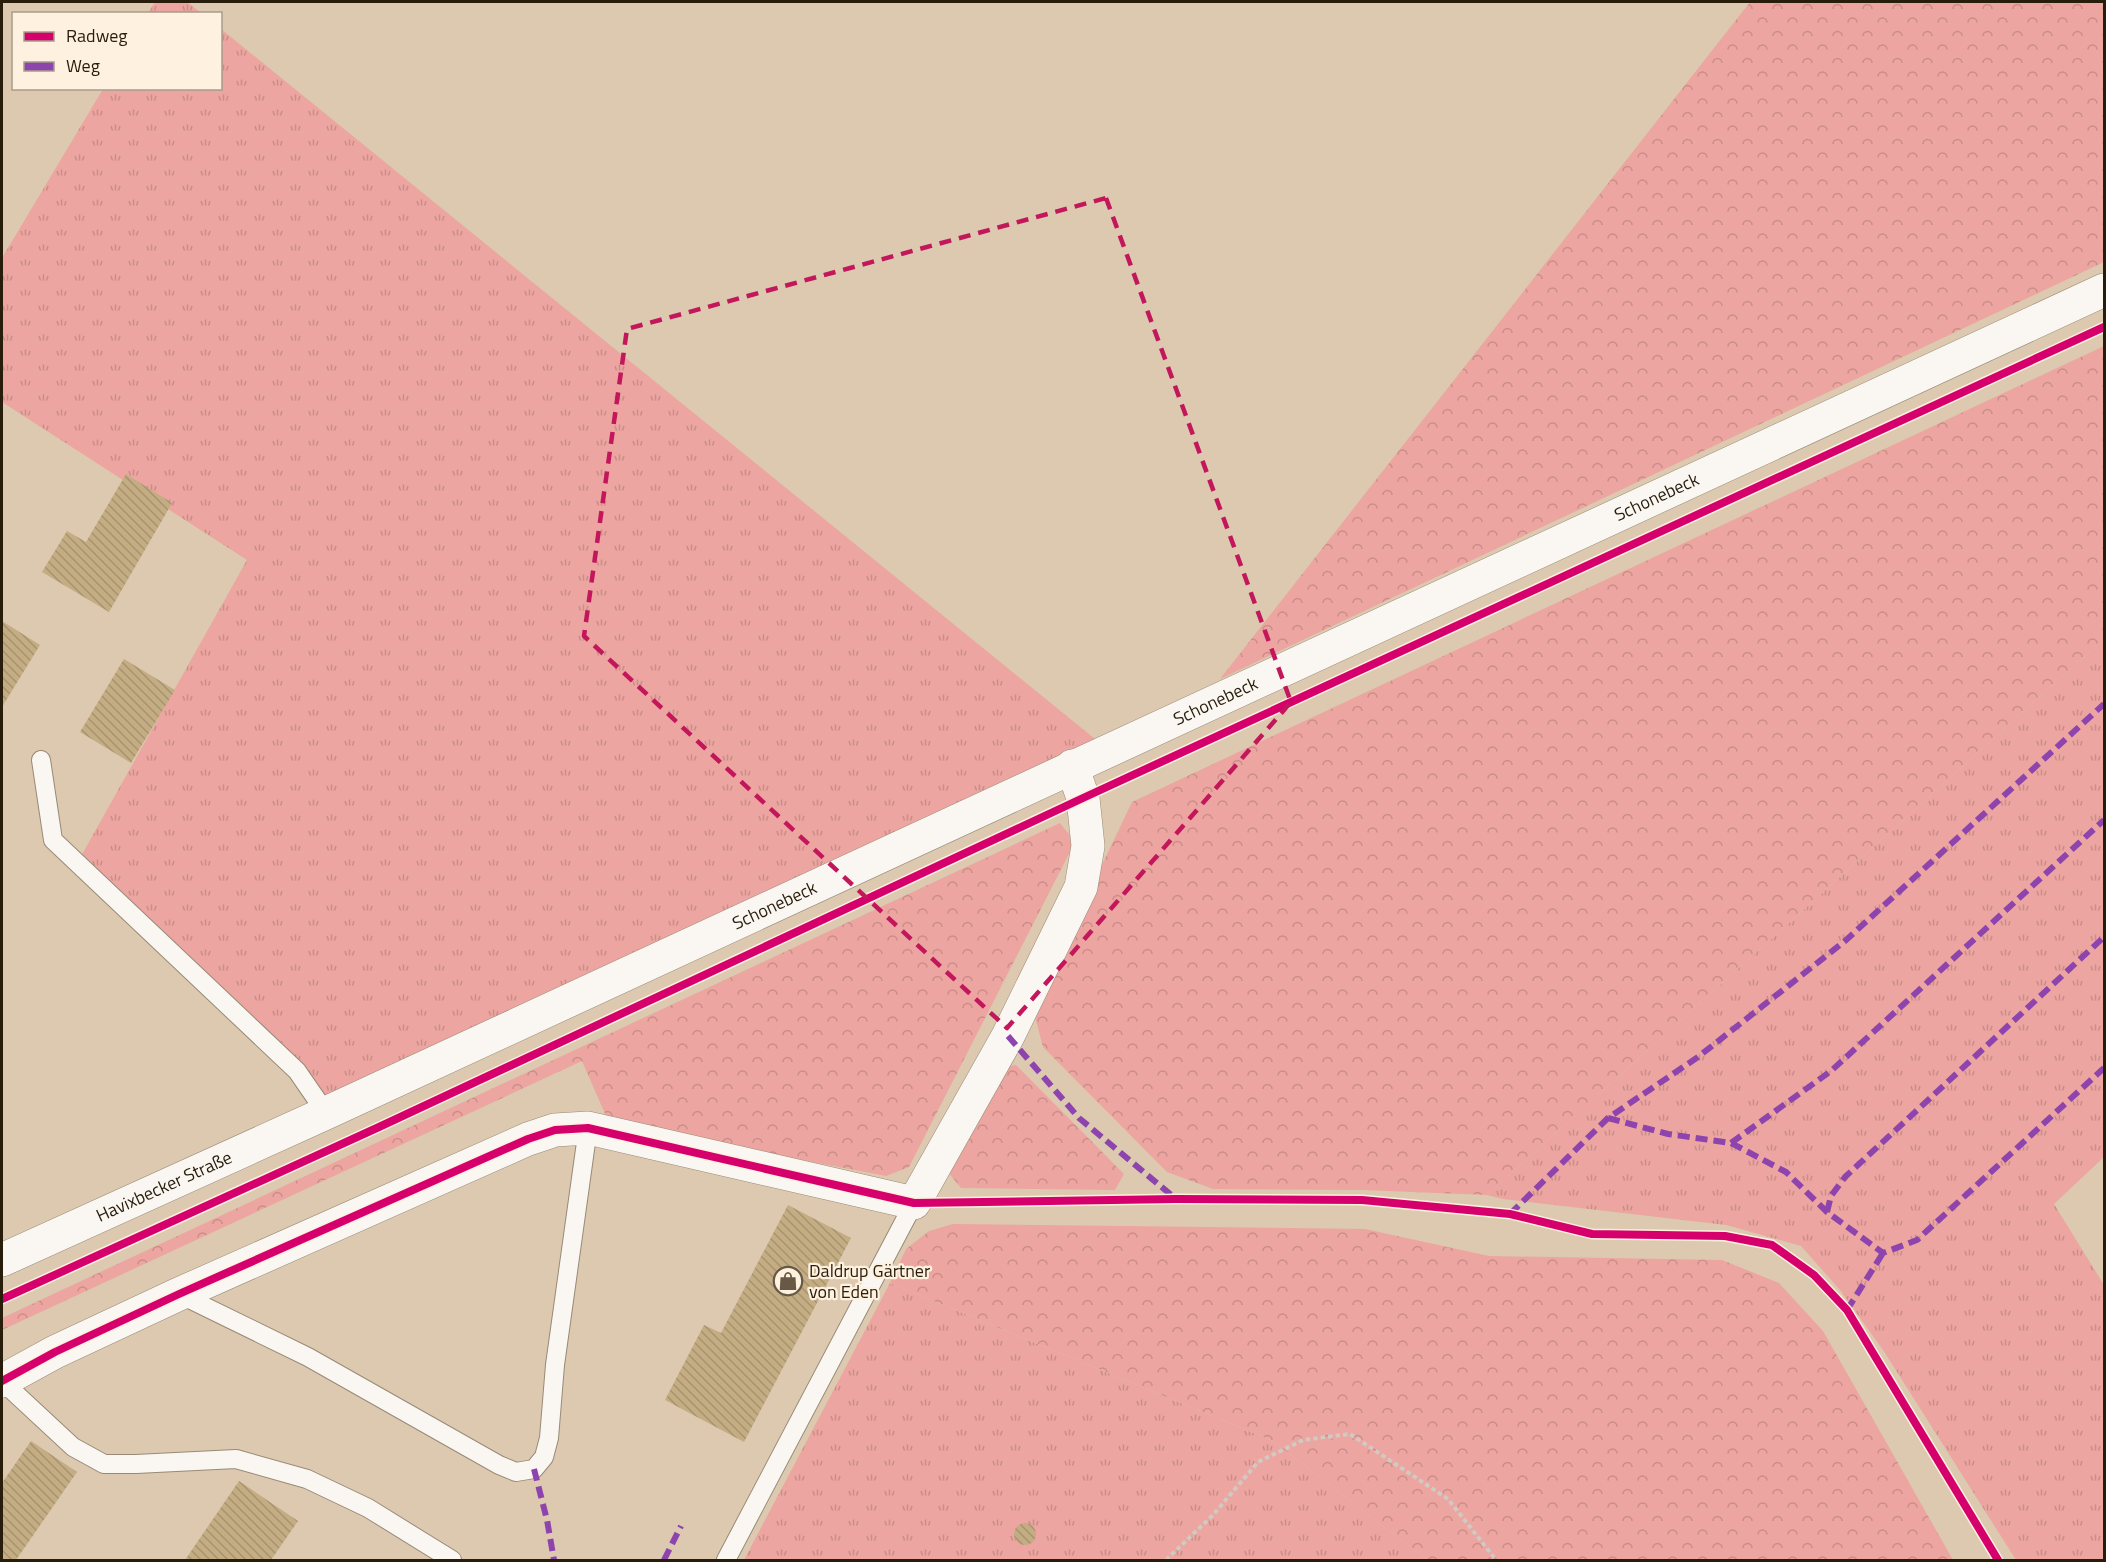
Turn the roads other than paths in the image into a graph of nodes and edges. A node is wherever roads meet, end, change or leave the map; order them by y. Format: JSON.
{"nodes":[{"id":1,"x":2104,"y":290,"type":"edge"},
{"id":2,"x":41,"y":760,"type":"dead end"},
{"id":3,"x":1072,"y":766,"type":"junction"},
{"id":4,"x":326,"y":1113,"type":"junction"},
{"id":5,"x":588,"y":1128,"type":"junction"},
{"id":6,"x":914,"y":1203,"type":"junction"},
{"id":7,"x":2,"y":1260,"type":"edge"},
{"id":8,"x":179,"y":1294,"type":"junction"},
{"id":9,"x":2,"y":1381,"type":"edge"},
{"id":10,"x":452,"y":1560,"type":"edge"},
{"id":11,"x":726,"y":1560,"type":"edge"}],
"edges":[{"from":1,"to":3,"type":"main road","name":"Schonebeck"},
{"from":2,"to":4,"type":"lane"},
{"from":3,"to":4,"type":"main road","name":"Schonebeck"},
{"from":3,"to":6,"type":"main road"},
{"from":4,"to":7,"type":"main road","name":"Havixbecker Straße"},
{"from":5,"to":6,"type":"main road"},
{"from":5,"to":8,"type":"main road"},
{"from":5,"to":8,"type":"lane"},
{"from":6,"to":11,"type":"lane"},
{"from":8,"to":9,"type":"main road"},
{"from":9,"to":10,"type":"lane"}]}
